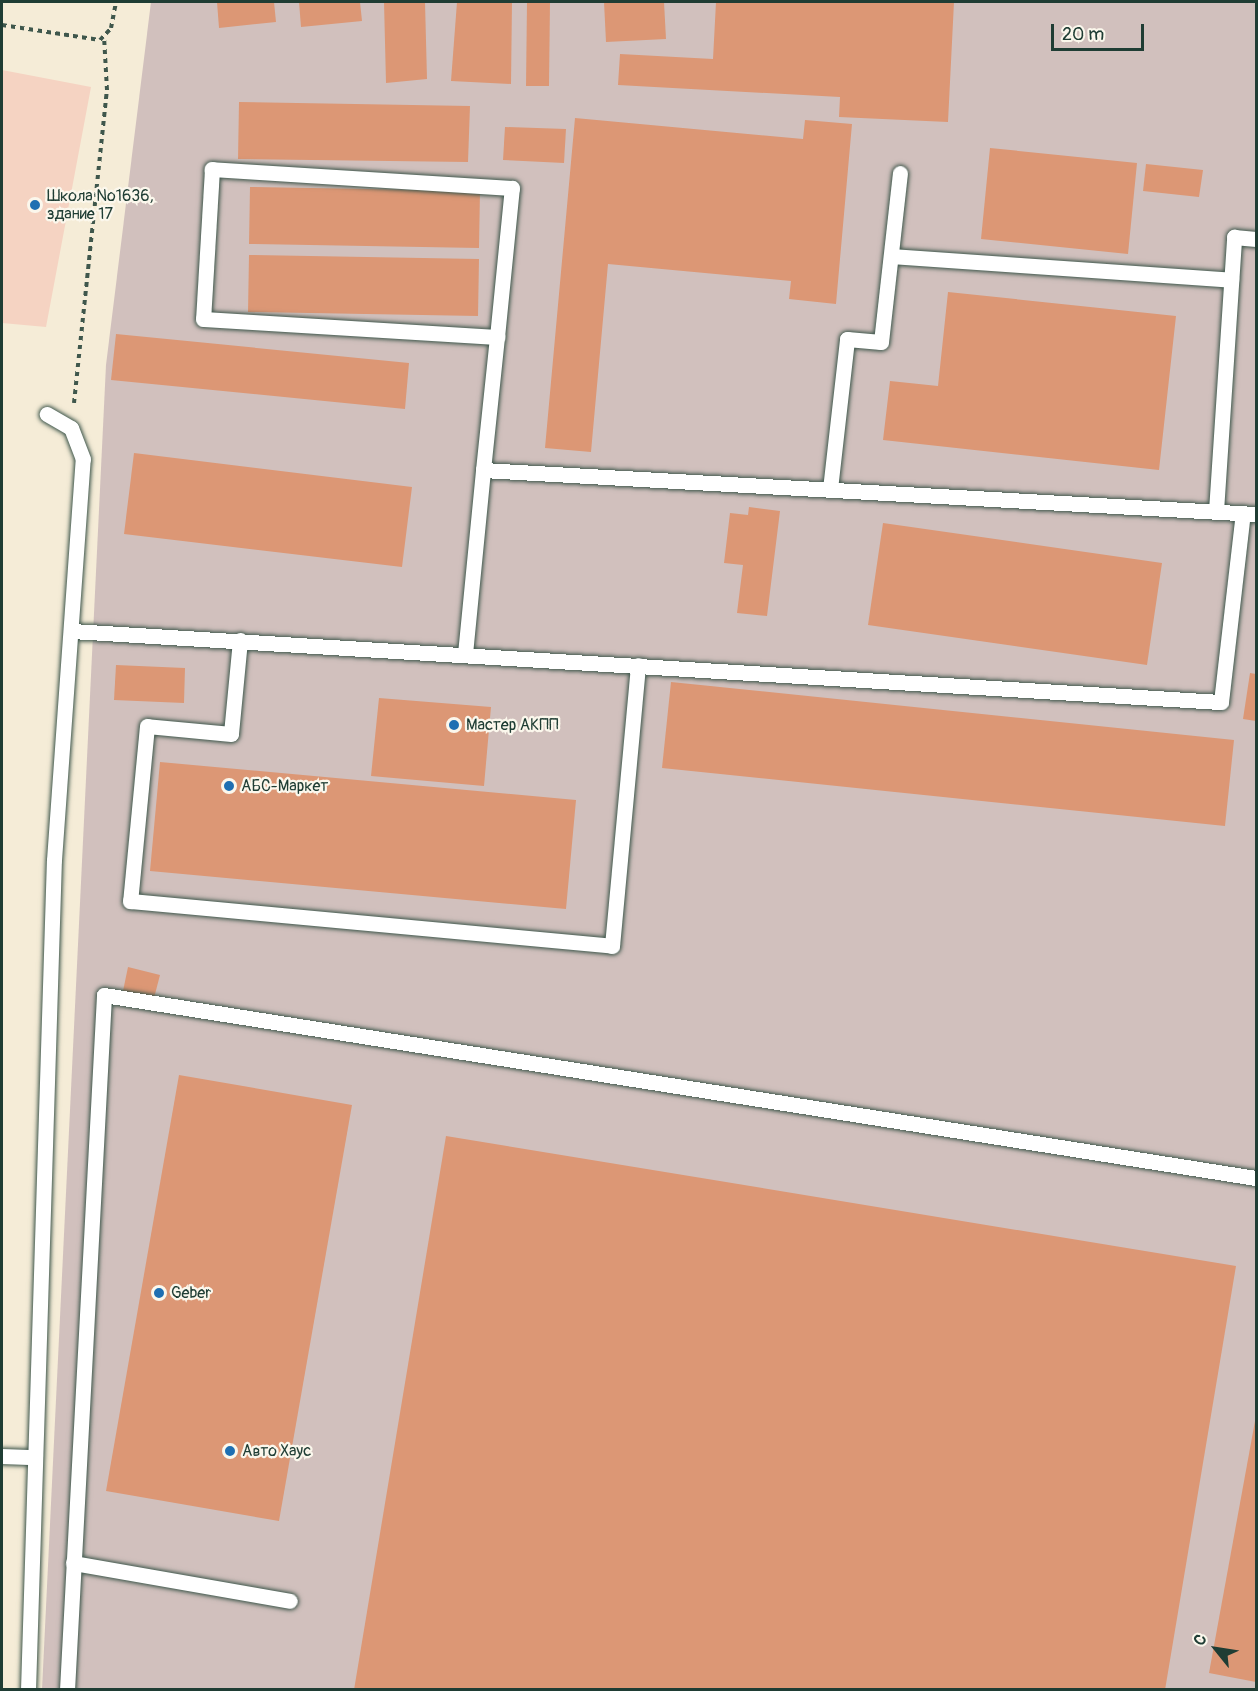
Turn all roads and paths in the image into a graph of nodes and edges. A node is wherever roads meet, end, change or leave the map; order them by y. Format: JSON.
{"nodes":[{"id":1,"x":116,"y":2,"type":"edge"},
{"id":2,"x":2,"y":25,"type":"edge"},
{"id":3,"x":105,"y":37,"type":"junction"},
{"id":4,"x":900,"y":173,"type":"dead end"},
{"id":5,"x":1257,"y":239,"type":"edge"},
{"id":6,"x":891,"y":256,"type":"junction"},
{"id":7,"x":1231,"y":280,"type":"junction"},
{"id":8,"x":497,"y":337,"type":"junction"},
{"id":9,"x":47,"y":414,"type":"dead end"},
{"id":10,"x":71,"y":428,"type":"junction"},
{"id":11,"x":483,"y":470,"type":"junction"},
{"id":12,"x":830,"y":489,"type":"junction"},
{"id":13,"x":1216,"y":511,"type":"junction"},
{"id":14,"x":1250,"y":513,"type":"edge"},
{"id":15,"x":72,"y":631,"type":"junction"},
{"id":16,"x":240,"y":640,"type":"junction"},
{"id":17,"x":465,"y":654,"type":"junction"},
{"id":18,"x":638,"y":665,"type":"junction"},
{"id":19,"x":1257,"y":1178,"type":"edge"},
{"id":20,"x":2,"y":1456,"type":"edge"},
{"id":21,"x":35,"y":1457,"type":"junction"},
{"id":22,"x":74,"y":1563,"type":"junction"},
{"id":23,"x":290,"y":1600,"type":"dead end"},
{"id":24,"x":28,"y":1689,"type":"edge"},
{"id":25,"x":67,"y":1689,"type":"edge"}],
"edges":[{"from":1,"to":3,"type":"path"},
{"from":2,"to":3,"type":"path"},
{"from":3,"to":10,"type":"path"},
{"from":4,"to":6,"type":"lane"},
{"from":5,"to":7,"type":"lane"},
{"from":6,"to":7,"type":"lane"},
{"from":6,"to":12,"type":"lane"},
{"from":7,"to":13,"type":"lane"},
{"from":8,"to":8,"type":"lane"},
{"from":8,"to":11,"type":"lane"},
{"from":9,"to":10,"type":"lane"},
{"from":10,"to":15,"type":"lane"},
{"from":11,"to":12,"type":"lane"},
{"from":11,"to":17,"type":"lane"},
{"from":12,"to":13,"type":"lane"},
{"from":13,"to":14,"type":"lane"},
{"from":14,"to":18,"type":"lane"},
{"from":15,"to":16,"type":"lane"},
{"from":15,"to":21,"type":"lane"},
{"from":16,"to":17,"type":"lane"},
{"from":16,"to":18,"type":"lane"},
{"from":17,"to":18,"type":"lane"},
{"from":19,"to":22,"type":"lane"},
{"from":20,"to":21,"type":"lane"},
{"from":21,"to":24,"type":"lane"},
{"from":22,"to":23,"type":"lane"},
{"from":22,"to":25,"type":"lane"}]}
